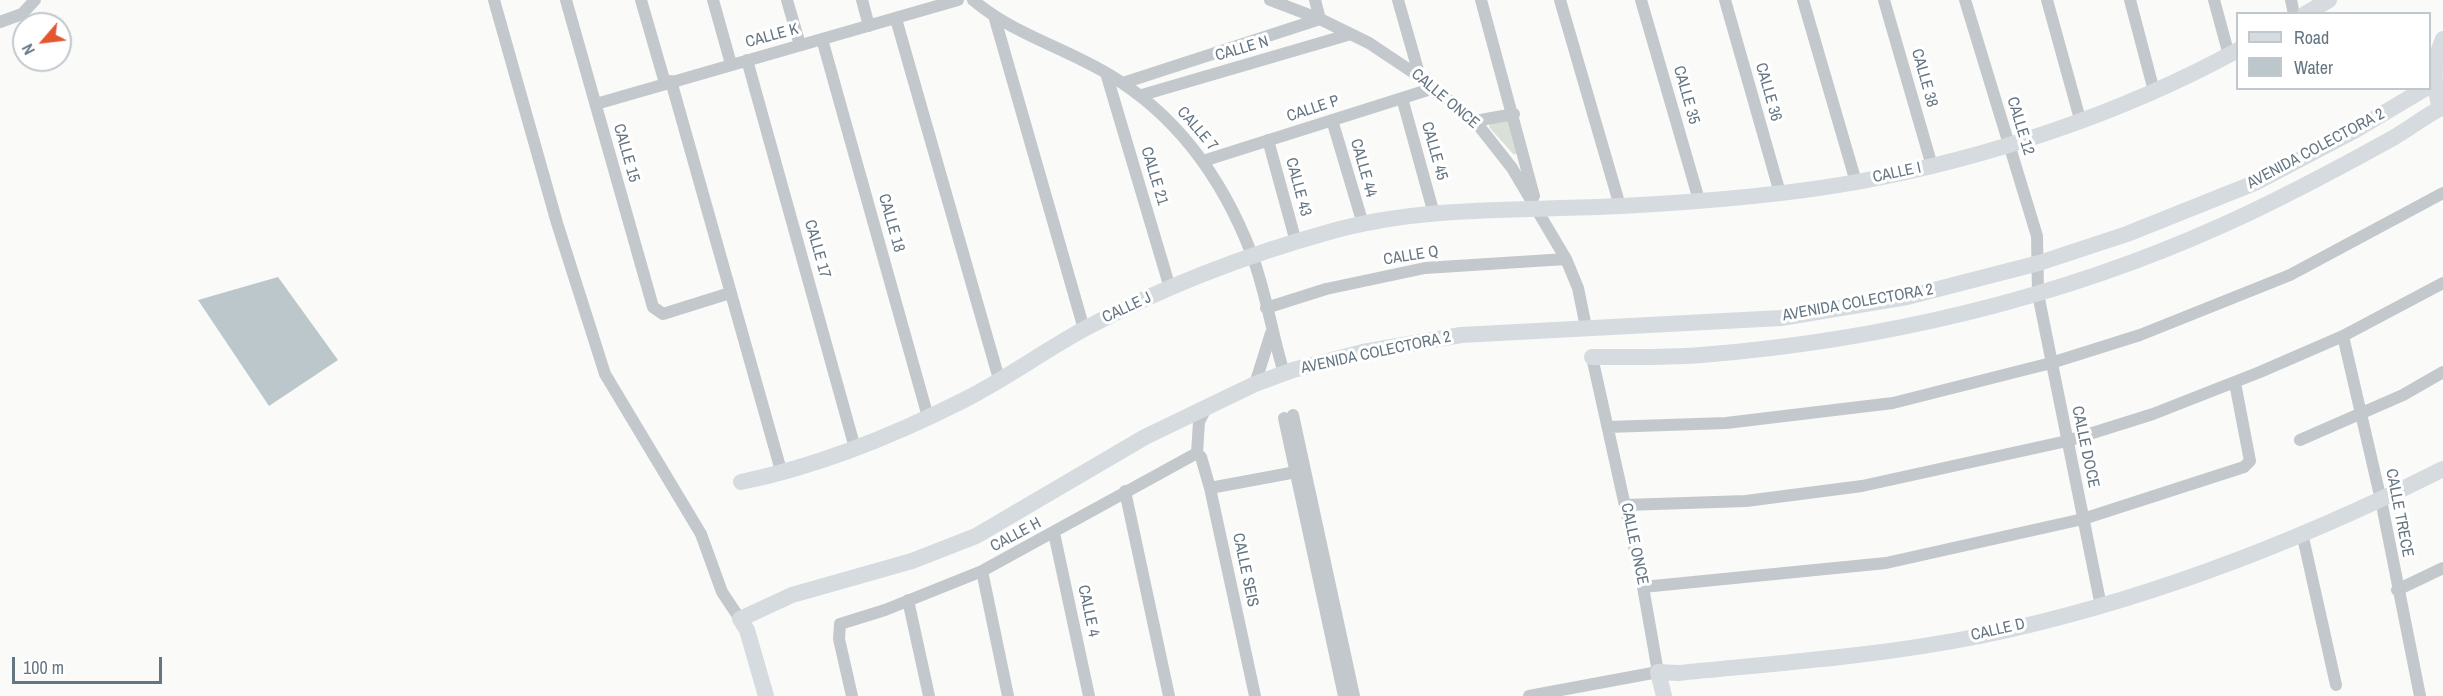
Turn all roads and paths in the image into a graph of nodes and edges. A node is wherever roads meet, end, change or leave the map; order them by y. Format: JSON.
{"nodes":[{"id":1,"x":35,"y":0,"type":"edge"},
{"id":2,"x":494,"y":0,"type":"edge"},
{"id":3,"x":566,"y":0,"type":"edge"},
{"id":4,"x":640,"y":0,"type":"edge"},
{"id":5,"x":713,"y":0,"type":"edge"},
{"id":6,"x":787,"y":0,"type":"edge"},
{"id":7,"x":862,"y":0,"type":"edge"},
{"id":8,"x":958,"y":0,"type":"edge"},
{"id":9,"x":973,"y":0,"type":"edge"},
{"id":10,"x":1270,"y":0,"type":"edge"},
{"id":11,"x":1315,"y":0,"type":"edge"},
{"id":12,"x":1398,"y":0,"type":"edge"},
{"id":13,"x":1481,"y":0,"type":"edge"},
{"id":14,"x":1560,"y":0,"type":"edge"},
{"id":15,"x":1641,"y":0,"type":"edge"},
{"id":16,"x":1725,"y":0,"type":"edge"},
{"id":17,"x":1803,"y":0,"type":"edge"},
{"id":18,"x":1884,"y":0,"type":"edge"},
{"id":19,"x":1965,"y":0,"type":"edge"},
{"id":20,"x":2047,"y":0,"type":"edge"},
{"id":21,"x":2130,"y":0,"type":"edge"},
{"id":22,"x":2214,"y":0,"type":"edge"},
{"id":23,"x":2329,"y":0,"type":"edge"},
{"id":24,"x":2308,"y":12,"type":"edge"},
{"id":25,"x":896,"y":19,"type":"junction"},
{"id":26,"x":995,"y":19,"type":"junction"},
{"id":27,"x":1320,"y":19,"type":"junction"},
{"id":28,"x":0,"y":22,"type":"edge"},
{"id":29,"x":869,"y":26,"type":"junction"},
{"id":30,"x":1351,"y":34,"type":"junction"},
{"id":31,"x":822,"y":39,"type":"junction"},
{"id":32,"x":2443,"y":39,"type":"edge"},
{"id":33,"x":800,"y":45,"type":"junction"},
{"id":34,"x":2233,"y":53,"type":"edge"},
{"id":35,"x":747,"y":60,"type":"junction"},
{"id":36,"x":731,"y":64,"type":"junction"},
{"id":37,"x":1106,"y":73,"type":"junction"},
{"id":38,"x":1419,"y":76,"type":"junction"},
{"id":39,"x":2431,"y":80,"type":"edge"},
{"id":40,"x":668,"y":82,"type":"junction"},
{"id":41,"x":1123,"y":83,"type":"junction"},
{"id":42,"x":1434,"y":88,"type":"junction"},
{"id":43,"x":2431,"y":89,"type":"edge"},
{"id":44,"x":2425,"y":90,"type":"edge"},
{"id":45,"x":2154,"y":91,"type":"junction"},
{"id":46,"x":1142,"y":95,"type":"junction"},
{"id":47,"x":1402,"y":98,"type":"junction"},
{"id":48,"x":596,"y":104,"type":"junction"},
{"id":49,"x":2441,"y":108,"type":"edge"},
{"id":50,"x":1514,"y":114,"type":"junction"},
{"id":51,"x":2080,"y":119,"type":"junction"},
{"id":52,"x":1332,"y":120,"type":"junction"},
{"id":53,"x":1475,"y":122,"type":"junction"},
{"id":54,"x":1268,"y":140,"type":"junction"},
{"id":55,"x":2008,"y":144,"type":"junction"},
{"id":56,"x":1203,"y":161,"type":"junction"},
{"id":57,"x":1932,"y":166,"type":"junction"},
{"id":58,"x":1856,"y":182,"type":"junction"},
{"id":59,"x":2443,"y":193,"type":"edge"},
{"id":60,"x":1780,"y":194,"type":"junction"},
{"id":61,"x":1699,"y":200,"type":"junction"},
{"id":62,"x":1620,"y":206,"type":"junction"},
{"id":63,"x":1537,"y":208,"type":"junction"},
{"id":64,"x":1434,"y":214,"type":"junction"},
{"id":65,"x":1363,"y":224,"type":"junction"},
{"id":66,"x":1296,"y":242,"type":"junction"},
{"id":67,"x":1252,"y":256,"type":"junction"},
{"id":68,"x":1566,"y":259,"type":"junction"},
{"id":69,"x":2039,"y":263,"type":"junction"},
{"id":70,"x":2443,"y":283,"type":"edge"},
{"id":71,"x":1170,"y":288,"type":"junction"},
{"id":72,"x":730,"y":293,"type":"junction"},
{"id":73,"x":2038,"y":294,"type":"junction"},
{"id":74,"x":1266,"y":308,"type":"junction"},
{"id":75,"x":1586,"y":327,"type":"junction"},
{"id":76,"x":1084,"y":329,"type":"junction"},
{"id":77,"x":1272,"y":332,"type":"junction"},
{"id":78,"x":2343,"y":336,"type":"junction"},
{"id":79,"x":1592,"y":357,"type":"joint"},
{"id":80,"x":2051,"y":363,"type":"junction"},
{"id":81,"x":2443,"y":372,"type":"edge"},
{"id":82,"x":1284,"y":373,"type":"junction"},
{"id":83,"x":999,"y":379,"type":"junction"},
{"id":84,"x":2235,"y":382,"type":"junction"},
{"id":85,"x":1255,"y":384,"type":"junction"},
{"id":86,"x":1207,"y":406,"type":"junction"},
{"id":87,"x":2362,"y":413,"type":"junction"},
{"id":88,"x":928,"y":417,"type":"junction"},
{"id":89,"x":1608,"y":427,"type":"junction"},
{"id":90,"x":2300,"y":440,"type":"dead end"},
{"id":91,"x":2067,"y":441,"type":"junction"},
{"id":92,"x":855,"y":448,"type":"junction"},
{"id":93,"x":1197,"y":453,"type":"junction"},
{"id":94,"x":2443,"y":469,"type":"edge"},
{"id":95,"x":1296,"y":472,"type":"junction"},
{"id":96,"x":782,"y":474,"type":"junction"},
{"id":97,"x":741,"y":482,"type":"dead end"},
{"id":98,"x":1210,"y":488,"type":"junction"},
{"id":99,"x":1125,"y":491,"type":"junction"},
{"id":100,"x":2381,"y":500,"type":"junction"},
{"id":101,"x":1625,"y":505,"type":"junction"},
{"id":102,"x":2083,"y":519,"type":"junction"},
{"id":103,"x":2302,"y":532,"type":"junction"},
{"id":104,"x":1054,"y":533,"type":"junction"},
{"id":105,"x":2443,"y":568,"type":"edge"},
{"id":106,"x":982,"y":571,"type":"junction"},
{"id":107,"x":1643,"y":587,"type":"junction"},
{"id":108,"x":2397,"y":590,"type":"junction"},
{"id":109,"x":908,"y":600,"type":"junction"},
{"id":110,"x":2102,"y":606,"type":"junction"},
{"id":111,"x":740,"y":619,"type":"junction"},
{"id":112,"x":1658,"y":672,"type":"junction"},
{"id":113,"x":2336,"y":685,"type":"dead end"},
{"id":114,"x":1580,"y":691,"type":"edge"},
{"id":115,"x":765,"y":696,"type":"edge"},
{"id":116,"x":852,"y":696,"type":"edge"},
{"id":117,"x":928,"y":696,"type":"edge"},
{"id":118,"x":1008,"y":696,"type":"edge"},
{"id":119,"x":1089,"y":696,"type":"edge"},
{"id":120,"x":1169,"y":696,"type":"edge"},
{"id":121,"x":1255,"y":696,"type":"edge"},
{"id":122,"x":1344,"y":696,"type":"edge"},
{"id":123,"x":1354,"y":696,"type":"edge"},
{"id":124,"x":1529,"y":696,"type":"edge"},
{"id":125,"x":1664,"y":696,"type":"edge"},
{"id":126,"x":2420,"y":696,"type":"edge"}],
"edges":[{"from":1,"to":28,"type":"street"},
{"from":2,"to":111,"type":"street"},
{"from":3,"to":48,"type":"street","name":"CALLE 15"},
{"from":4,"to":40,"type":"street"},
{"from":5,"to":36,"type":"street"},
{"from":6,"to":33,"type":"street"},
{"from":7,"to":29,"type":"street"},
{"from":8,"to":25,"type":"street","name":"CALLE K"},
{"from":9,"to":26,"type":"street","name":"CALLE 7"},
{"from":10,"to":27,"type":"street","name":"CALLE ONCE"},
{"from":11,"to":27,"type":"street"},
{"from":12,"to":38,"type":"street"},
{"from":13,"to":50,"type":"street"},
{"from":14,"to":62,"type":"street"},
{"from":15,"to":61,"type":"street","name":"CALLE 35"},
{"from":16,"to":60,"type":"street","name":"CALLE 36"},
{"from":17,"to":58,"type":"street"},
{"from":18,"to":57,"type":"street","name":"CALLE 38"},
{"from":19,"to":55,"type":"street","name":"CALLE 12"},
{"from":20,"to":51,"type":"street"},
{"from":21,"to":45,"type":"street"},
{"from":22,"to":34,"type":"street"},
{"from":23,"to":24,"type":"street"},
{"from":25,"to":29,"type":"street","name":"CALLE K"},
{"from":25,"to":83,"type":"street"},
{"from":26,"to":37,"type":"street","name":"CALLE 7"},
{"from":26,"to":76,"type":"street"},
{"from":27,"to":30,"type":"street","name":"CALLE ONCE"},
{"from":27,"to":41,"type":"street","name":"CALLE N"},
{"from":29,"to":31,"type":"street","name":"CALLE K"},
{"from":30,"to":38,"type":"street","name":"CALLE ONCE"},
{"from":30,"to":46,"type":"street","name":"CALLE N"},
{"from":31,"to":33,"type":"street","name":"CALLE K"},
{"from":31,"to":88,"type":"street","name":"CALLE 18"},
{"from":32,"to":39,"type":"street"},
{"from":33,"to":35,"type":"street","name":"CALLE K"},
{"from":34,"to":45,"type":"street","name":"CALLE I"},
{"from":35,"to":36,"type":"street","name":"CALLE K"},
{"from":35,"to":92,"type":"street","name":"CALLE 17"},
{"from":36,"to":40,"type":"street","name":"CALLE K"},
{"from":37,"to":41,"type":"street","name":"CALLE 7"},
{"from":37,"to":71,"type":"street","name":"CALLE 21"},
{"from":38,"to":42,"type":"street","name":"CALLE ONCE"},
{"from":40,"to":48,"type":"street","name":"CALLE K"},
{"from":40,"to":72,"type":"street"},
{"from":41,"to":46,"type":"street","name":"CALLE 7"},
{"from":42,"to":47,"type":"street","name":"CALLE P"},
{"from":42,"to":53,"type":"street","name":"CALLE ONCE"},
{"from":43,"to":49,"type":"street"},
{"from":44,"to":69,"type":"street","name":"AVENIDA COLECTORA 2"},
{"from":45,"to":51,"type":"street","name":"CALLE I"},
{"from":46,"to":56,"type":"street","name":"CALLE 7"},
{"from":47,"to":52,"type":"street","name":"CALLE P"},
{"from":47,"to":64,"type":"street","name":"CALLE 45"},
{"from":48,"to":72,"type":"street","name":"CALLE 15"},
{"from":49,"to":73,"type":"street","name":"AVENIDA COLECTORA 2"},
{"from":50,"to":53,"type":"street"},
{"from":50,"to":63,"type":"street"},
{"from":51,"to":55,"type":"street","name":"CALLE I"},
{"from":52,"to":54,"type":"street","name":"CALLE P"},
{"from":52,"to":65,"type":"street","name":"CALLE 44"},
{"from":53,"to":63,"type":"street","name":"CALLE ONCE"},
{"from":54,"to":56,"type":"street","name":"CALLE P"},
{"from":54,"to":66,"type":"street","name":"CALLE 43"},
{"from":55,"to":57,"type":"street","name":"CALLE I"},
{"from":55,"to":69,"type":"street","name":"CALLE 12"},
{"from":56,"to":67,"type":"street","name":"CALLE 7"},
{"from":57,"to":58,"type":"street","name":"CALLE I"},
{"from":58,"to":60,"type":"street","name":"CALLE I"},
{"from":59,"to":80,"type":"street"},
{"from":60,"to":61,"type":"street","name":"CALLE I"},
{"from":61,"to":62,"type":"street","name":"CALLE I"},
{"from":62,"to":63,"type":"street","name":"CALLE I"},
{"from":63,"to":64,"type":"street","name":"CALLE J"},
{"from":63,"to":68,"type":"street","name":"CALLE ONCE"},
{"from":64,"to":65,"type":"street","name":"CALLE J"},
{"from":65,"to":66,"type":"street","name":"CALLE J"},
{"from":66,"to":67,"type":"street","name":"CALLE J"},
{"from":67,"to":71,"type":"street","name":"CALLE J"},
{"from":67,"to":74,"type":"street","name":"CALLE 7"},
{"from":68,"to":74,"type":"street","name":"CALLE Q"},
{"from":68,"to":75,"type":"street","name":"CALLE ONCE"},
{"from":69,"to":73,"type":"street","name":"CALLE 12"},
{"from":69,"to":75,"type":"street","name":"AVENIDA COLECTORA 2"},
{"from":70,"to":78,"type":"street"},
{"from":71,"to":76,"type":"street","name":"CALLE J"},
{"from":72,"to":96,"type":"street"},
{"from":73,"to":79,"type":"street","name":"AVENIDA COLECTORA 2"},
{"from":73,"to":80,"type":"street","name":"CALLE DOCE"},
{"from":74,"to":77,"type":"street","name":"CALLE 7"},
{"from":75,"to":82,"type":"street","name":"AVENIDA COLECTORA 2"},
{"from":76,"to":83,"type":"street","name":"CALLE J"},
{"from":77,"to":82,"type":"street","name":"CALLE 7"},
{"from":77,"to":85,"type":"street"},
{"from":78,"to":84,"type":"street"},
{"from":78,"to":87,"type":"street","name":"CALLE TRECE"},
{"from":79,"to":89,"type":"street","name":"CALLE ONCE"},
{"from":80,"to":89,"type":"street"},
{"from":80,"to":91,"type":"street","name":"CALLE DOCE"},
{"from":81,"to":87,"type":"street"},
{"from":82,"to":85,"type":"street","name":"AVENIDA COLECTORA 2"},
{"from":83,"to":88,"type":"street","name":"CALLE J"},
{"from":84,"to":91,"type":"street"},
{"from":84,"to":102,"type":"street"},
{"from":85,"to":86,"type":"street","name":"AVENIDA COLECTORA 2"},
{"from":86,"to":93,"type":"street"},
{"from":86,"to":111,"type":"street","name":"AVENIDA COLECTORA 2"},
{"from":87,"to":90,"type":"street"},
{"from":87,"to":100,"type":"street","name":"CALLE TRECE"},
{"from":88,"to":92,"type":"street","name":"CALLE J"},
{"from":89,"to":101,"type":"street","name":"CALLE ONCE"},
{"from":91,"to":101,"type":"street"},
{"from":91,"to":102,"type":"street","name":"CALLE DOCE"},
{"from":92,"to":96,"type":"street","name":"CALLE J"},
{"from":93,"to":98,"type":"street","name":"CALLE SEIS"},
{"from":93,"to":99,"type":"street","name":"CALLE H"},
{"from":94,"to":100,"type":"street","name":"CALLE D"},
{"from":95,"to":98,"type":"street"},
{"from":95,"to":122,"type":"street"},
{"from":95,"to":123,"type":"street"},
{"from":96,"to":97,"type":"street","name":"CALLE J"},
{"from":98,"to":121,"type":"street","name":"CALLE SEIS"},
{"from":99,"to":104,"type":"street","name":"CALLE H"},
{"from":99,"to":120,"type":"street"},
{"from":100,"to":103,"type":"street","name":"CALLE D"},
{"from":100,"to":108,"type":"street","name":"CALLE TRECE"},
{"from":101,"to":107,"type":"street","name":"CALLE ONCE"},
{"from":102,"to":107,"type":"street"},
{"from":102,"to":110,"type":"street","name":"CALLE DOCE"},
{"from":103,"to":110,"type":"street","name":"CALLE D"},
{"from":103,"to":113,"type":"street"},
{"from":104,"to":106,"type":"street","name":"CALLE H"},
{"from":104,"to":119,"type":"street","name":"CALLE 4"},
{"from":105,"to":108,"type":"street"},
{"from":106,"to":109,"type":"street","name":"CALLE H"},
{"from":106,"to":118,"type":"street"},
{"from":107,"to":112,"type":"street","name":"CALLE ONCE"},
{"from":108,"to":126,"type":"street","name":"CALLE TRECE"},
{"from":109,"to":116,"type":"street","name":"CALLE H"},
{"from":109,"to":117,"type":"street"},
{"from":110,"to":112,"type":"street","name":"CALLE D"},
{"from":111,"to":115,"type":"street"},
{"from":112,"to":114,"type":"street","name":"CALLE D"},
{"from":112,"to":125,"type":"street","name":"CALLE ONCE"},
{"from":114,"to":124,"type":"street","name":"CALLE D"}]}
